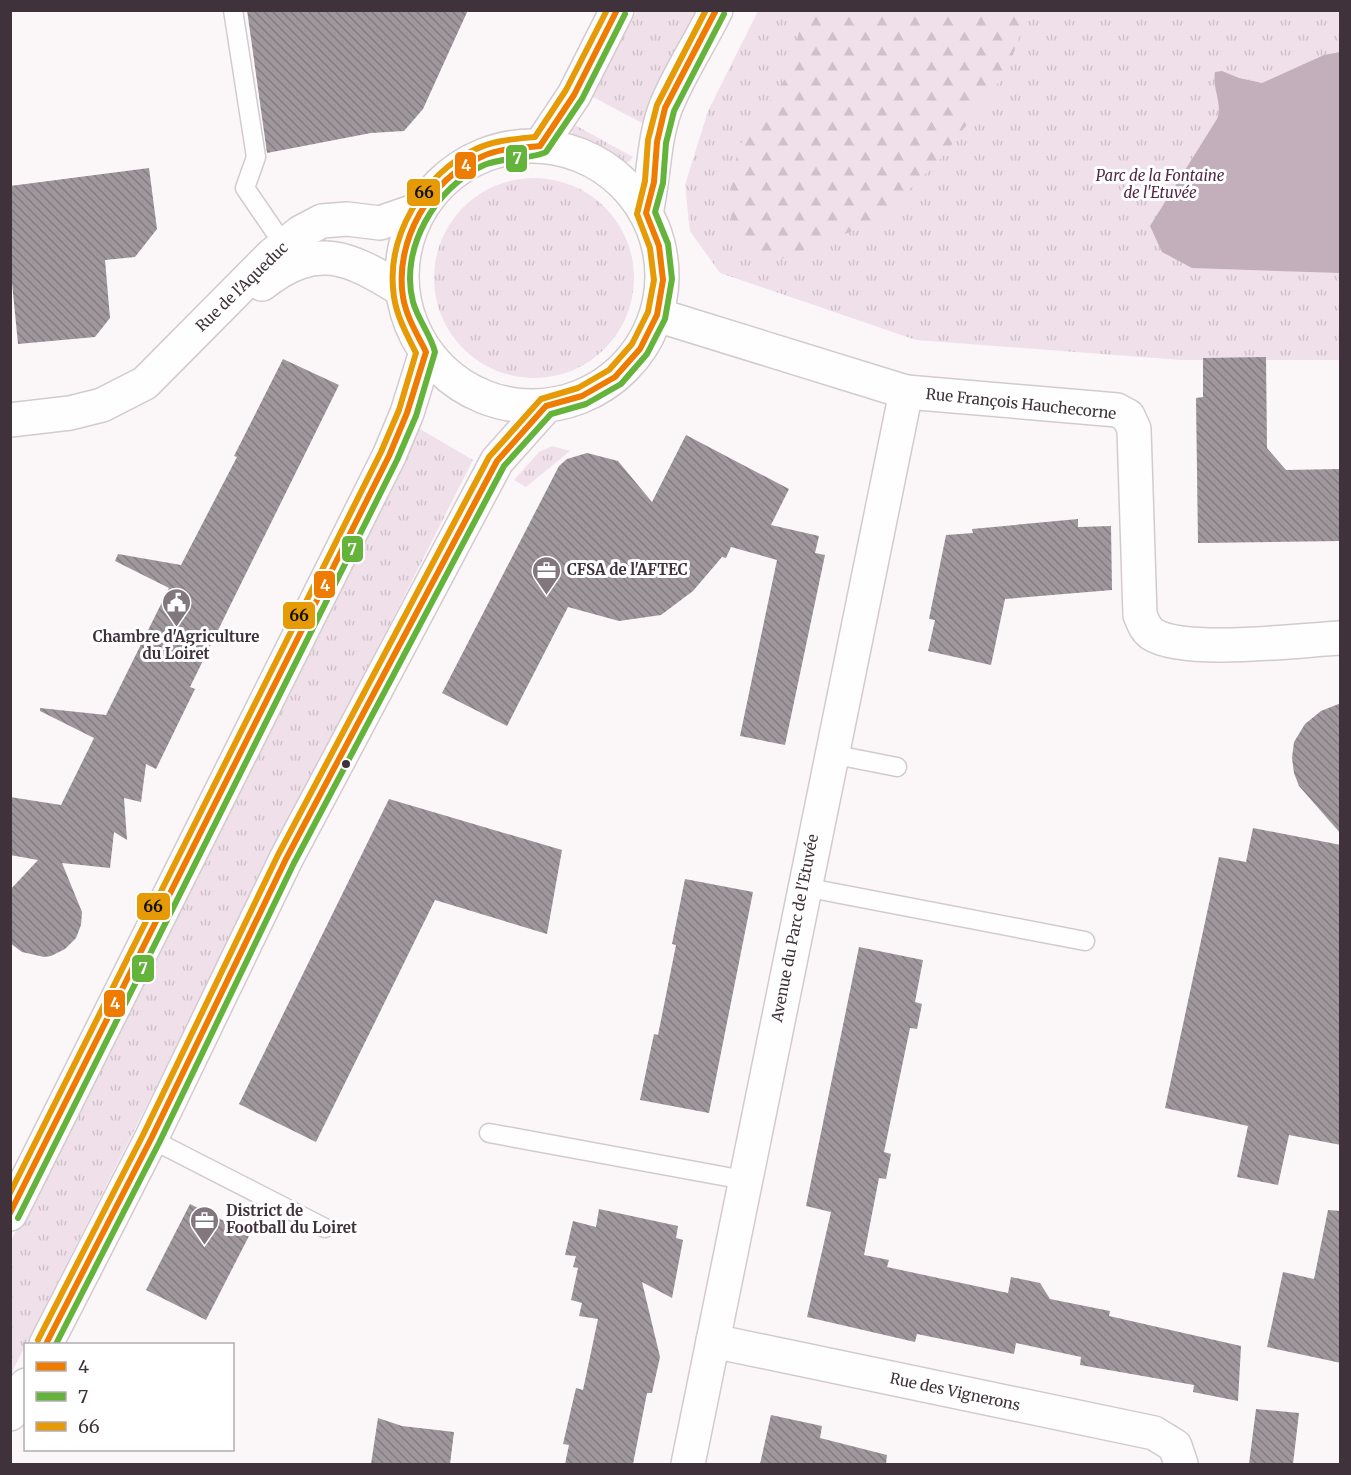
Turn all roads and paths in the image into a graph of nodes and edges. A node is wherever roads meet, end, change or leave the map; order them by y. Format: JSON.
{"nodes":[{"id":1,"x":233,"y":10,"type":"edge"},
{"id":2,"x":617,"y":10,"type":"edge"},
{"id":3,"x":716,"y":10,"type":"edge"},
{"id":4,"x":540,"y":146,"type":"junction"},
{"id":5,"x":420,"y":209,"type":"junction"},
{"id":6,"x":646,"y":213,"type":"junction"},
{"id":7,"x":284,"y":245,"type":"junction"},
{"id":8,"x":402,"y":290,"type":"junction"},
{"id":9,"x":657,"y":315,"type":"junction"},
{"id":10,"x":426,"y":352,"type":"junction"},
{"id":11,"x":174,"y":354,"type":"junction"},
{"id":12,"x":906,"y":392,"type":"junction"},
{"id":13,"x":546,"y":406,"type":"junction"},
{"id":14,"x":10,"y":420,"type":"edge"},
{"id":15,"x":1341,"y":638,"type":"edge"},
{"id":16,"x":831,"y":754,"type":"junction"},
{"id":17,"x":897,"y":767,"type":"dead end"},
{"id":18,"x":804,"y":887,"type":"junction"},
{"id":19,"x":1085,"y":941,"type":"dead end"},
{"id":20,"x":489,"y":1132,"type":"dead end"},
{"id":21,"x":151,"y":1140,"type":"junction"},
{"id":22,"x":744,"y":1180,"type":"junction"},
{"id":23,"x":10,"y":1214,"type":"edge"},
{"id":24,"x":325,"y":1228,"type":"dead end"},
{"id":25,"x":712,"y":1341,"type":"junction"},
{"id":26,"x":47,"y":1343,"type":"edge"},
{"id":27,"x":24,"y":1389,"type":"edge"},
{"id":28,"x":10,"y":1414,"type":"edge"},
{"id":29,"x":688,"y":1464,"type":"edge"},
{"id":30,"x":1181,"y":1464,"type":"edge"}],
"edges":[{"from":1,"to":7,"type":"lane"},
{"from":2,"to":4,"type":"main road"},
{"from":3,"to":6,"type":"main road"},
{"from":4,"to":5,"type":"main road"},
{"from":4,"to":6,"type":"main road"},
{"from":5,"to":7,"type":"main road","name":"Rue de l'Aqueduc"},
{"from":5,"to":8,"type":"main road"},
{"from":6,"to":9,"type":"main road"},
{"from":7,"to":11,"type":"main road","name":"Rue de l'Aqueduc"},
{"from":8,"to":10,"type":"main road"},
{"from":8,"to":11,"type":"main road","name":"Rue de l'Aqueduc"},
{"from":9,"to":12,"type":"main road","name":"Rue François Hauchecorne"},
{"from":9,"to":13,"type":"main road"},
{"from":10,"to":13,"type":"main road"},
{"from":10,"to":23,"type":"main road"},
{"from":11,"to":14,"type":"main road","name":"Rue de l'Aqueduc"},
{"from":12,"to":15,"type":"main road","name":"Rue François Hauchecorne"},
{"from":12,"to":16,"type":"main road","name":"Avenue du Parc de l'Etuvée"},
{"from":13,"to":21,"type":"main road"},
{"from":16,"to":17,"type":"lane"},
{"from":16,"to":18,"type":"main road","name":"Avenue du Parc de l'Etuvée"},
{"from":18,"to":19,"type":"lane"},
{"from":18,"to":22,"type":"main road","name":"Avenue du Parc de l'Etuvée"},
{"from":20,"to":22,"type":"lane"},
{"from":21,"to":24,"type":"lane"},
{"from":21,"to":26,"type":"main road"},
{"from":22,"to":25,"type":"main road","name":"Avenue du Parc de l'Etuvée"},
{"from":25,"to":29,"type":"main road","name":"Avenue du Parc de l'Etuvée"},
{"from":25,"to":30,"type":"main road","name":"Rue des Vignerons"},
{"from":27,"to":28,"type":"main road"}]}
